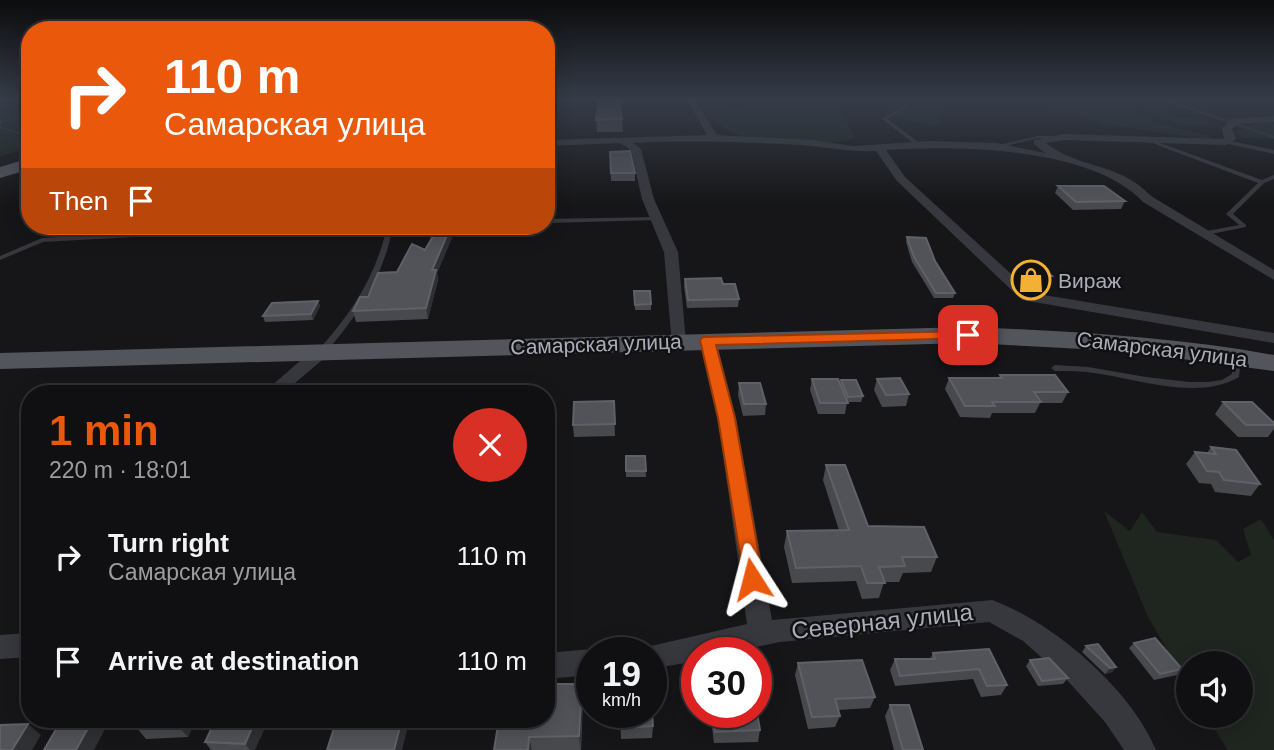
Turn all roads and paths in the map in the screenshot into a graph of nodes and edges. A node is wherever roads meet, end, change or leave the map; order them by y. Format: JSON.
{"nodes":[{"id":1,"x":712,"y":134,"type":"edge"},
{"id":2,"x":904,"y":134,"type":"edge"},
{"id":3,"x":1229,"y":134,"type":"edge"},
{"id":4,"x":1063,"y":137,"type":"junction"},
{"id":5,"x":714,"y":138,"type":"junction"},
{"id":6,"x":1139,"y":138,"type":"junction"},
{"id":7,"x":621,"y":139,"type":"junction"},
{"id":8,"x":1226,"y":142,"type":"junction"},
{"id":9,"x":555,"y":143,"type":"edge"},
{"id":10,"x":919,"y":145,"type":"junction"},
{"id":11,"x":997,"y":146,"type":"junction"},
{"id":12,"x":880,"y":149,"type":"junction"},
{"id":13,"x":1274,"y":152,"type":"edge"},
{"id":14,"x":1068,"y":160,"type":"junction"},
{"id":15,"x":21,"y":164,"type":"edge"},
{"id":16,"x":0,"y":170,"type":"edge"},
{"id":17,"x":1274,"y":177,"type":"edge"},
{"id":18,"x":1262,"y":183,"type":"junction"},
{"id":19,"x":657,"y":219,"type":"junction"},
{"id":20,"x":555,"y":221,"type":"edge"},
{"id":21,"x":1201,"y":234,"type":"junction"},
{"id":22,"x":132,"y":235,"type":"edge"},
{"id":23,"x":390,"y":235,"type":"edge"},
{"id":24,"x":0,"y":258,"type":"edge"},
{"id":25,"x":1274,"y":276,"type":"edge"},
{"id":26,"x":1274,"y":338,"type":"edge"},
{"id":27,"x":708,"y":340,"type":"junction"},
{"id":28,"x":678,"y":342,"type":"junction"},
{"id":29,"x":322,"y":351,"type":"junction"},
{"id":30,"x":1237,"y":357,"type":"junction"},
{"id":31,"x":0,"y":361,"type":"edge"},
{"id":32,"x":1274,"y":363,"type":"edge"},
{"id":33,"x":1055,"y":368,"type":"dead end"},
{"id":34,"x":282,"y":385,"type":"edge"},
{"id":35,"x":761,"y":633,"type":"junction"},
{"id":36,"x":21,"y":646,"type":"edge"},
{"id":37,"x":0,"y":647,"type":"edge"},
{"id":38,"x":667,"y":656,"type":"edge"},
{"id":39,"x":576,"y":663,"type":"edge"},
{"id":40,"x":555,"y":665,"type":"edge"},
{"id":41,"x":1141,"y":750,"type":"edge"}],
"edges":[{"from":1,"to":5,"type":"street"},
{"from":2,"to":10,"type":"lane"},
{"from":3,"to":8,"type":"street"},
{"from":4,"to":6,"type":"street"},
{"from":4,"to":11,"type":"lane"},
{"from":4,"to":14,"type":"street"},
{"from":5,"to":7,"type":"street"},
{"from":5,"to":12,"type":"street"},
{"from":6,"to":8,"type":"street"},
{"from":6,"to":18,"type":"lane"},
{"from":7,"to":9,"type":"street"},
{"from":7,"to":19,"type":"street"},
{"from":8,"to":13,"type":"lane"},
{"from":10,"to":11,"type":"street"},
{"from":10,"to":12,"type":"street"},
{"from":11,"to":14,"type":"street"},
{"from":12,"to":26,"type":"street"},
{"from":14,"to":21,"type":"street"},
{"from":15,"to":16,"type":"main road"},
{"from":17,"to":18,"type":"lane"},
{"from":18,"to":21,"type":"lane"},
{"from":19,"to":20,"type":"lane"},
{"from":19,"to":28,"type":"street"},
{"from":21,"to":25,"type":"street"},
{"from":22,"to":24,"type":"lane"},
{"from":23,"to":29,"type":"lane"},
{"from":27,"to":28,"type":"main road","name":"Самарская улица"},
{"from":27,"to":30,"type":"main road","name":"Самарская улица"},
{"from":27,"to":35,"type":"street"},
{"from":28,"to":29,"type":"main road","name":"Самарская улица"},
{"from":29,"to":31,"type":"main road","name":"Самарская улица"},
{"from":29,"to":34,"type":"street"},
{"from":30,"to":32,"type":"main road","name":"Самарская улица"},
{"from":30,"to":33,"type":"lane"},
{"from":35,"to":38,"type":"street","name":"Северная улица"},
{"from":35,"to":41,"type":"street","name":"Северная улица"},
{"from":36,"to":37,"type":"street"},
{"from":39,"to":40,"type":"street"}]}
